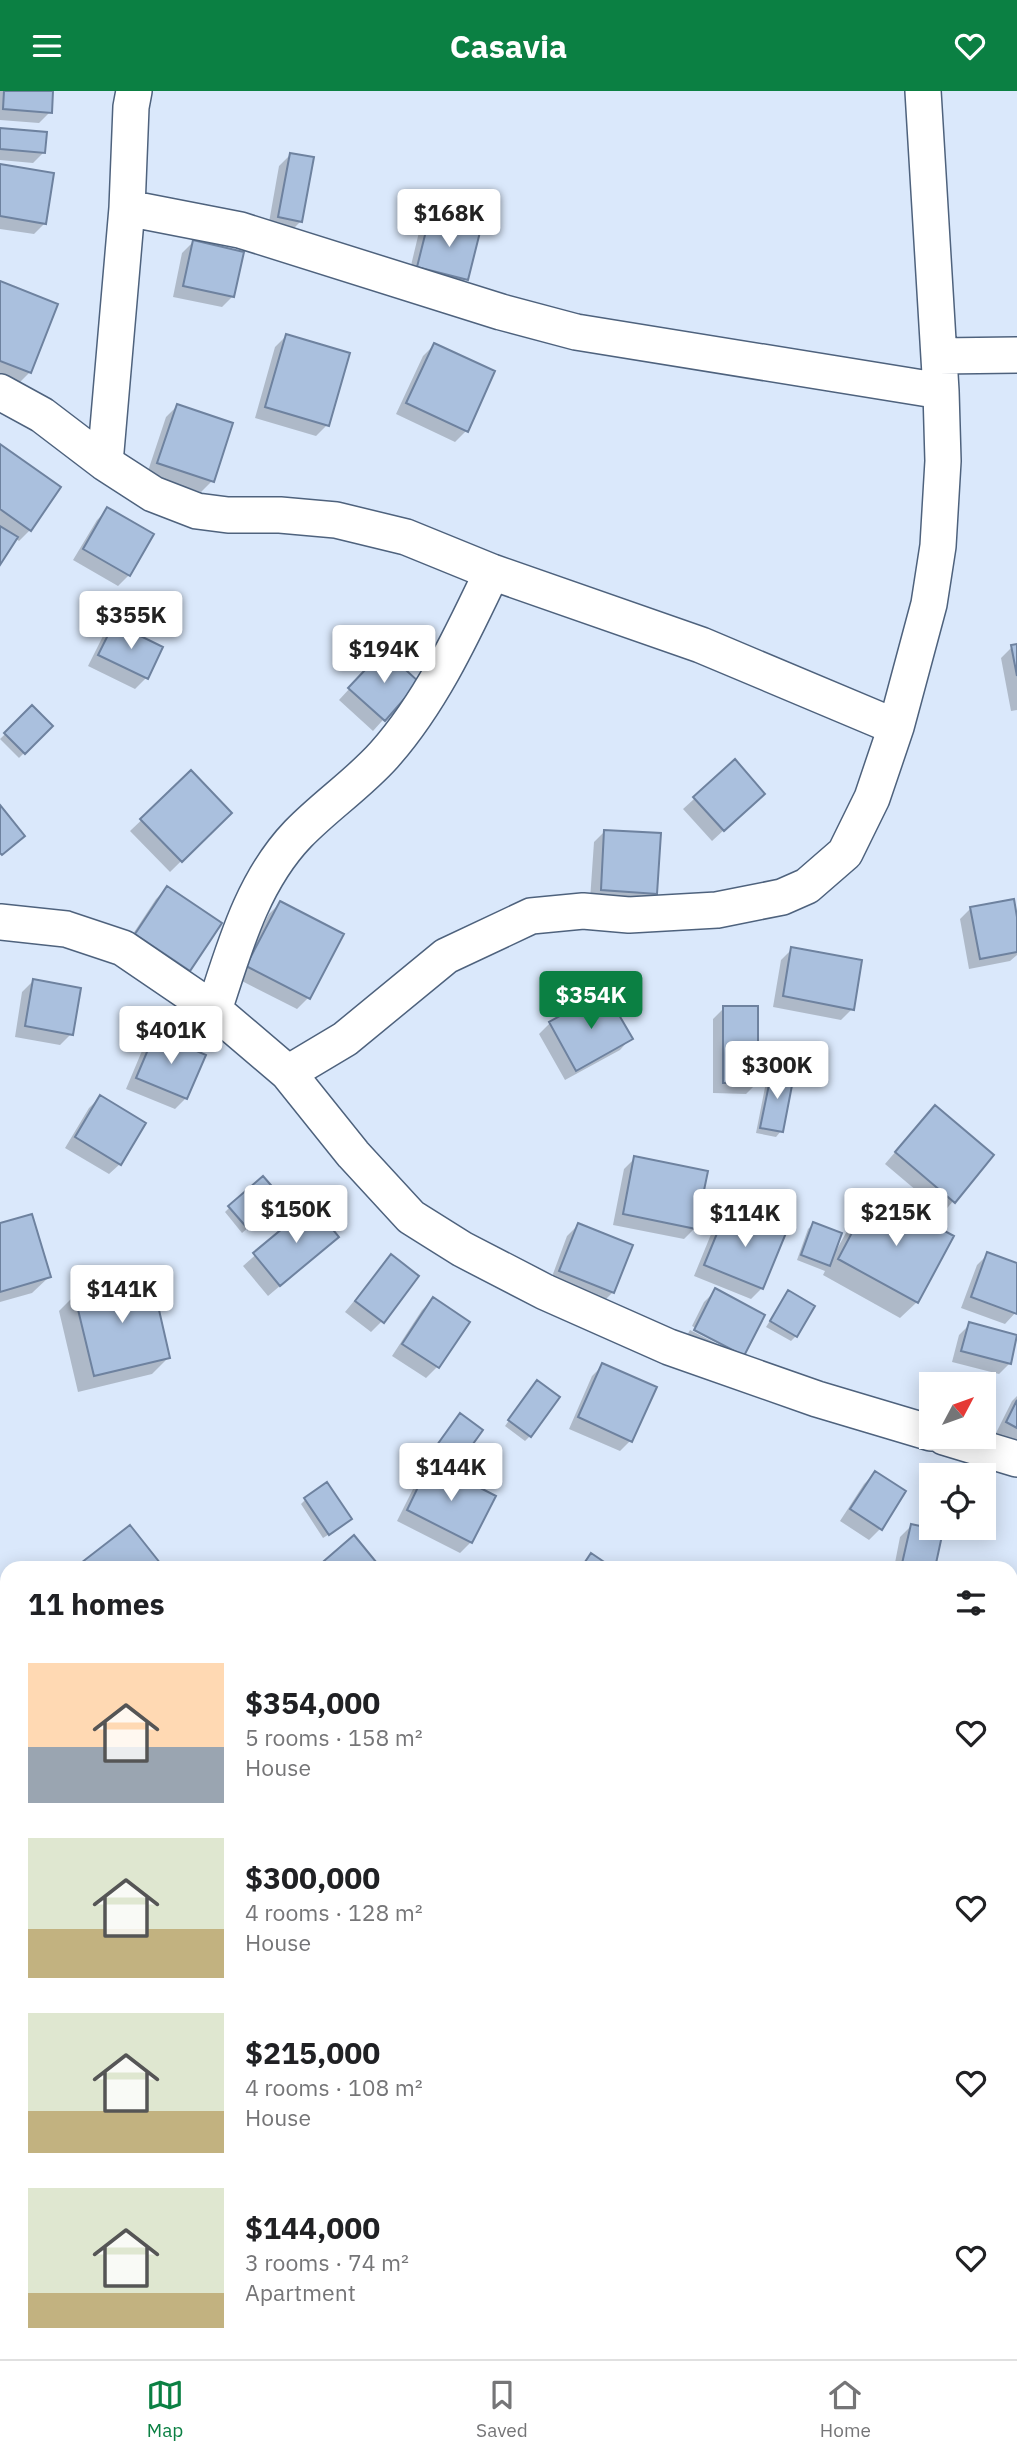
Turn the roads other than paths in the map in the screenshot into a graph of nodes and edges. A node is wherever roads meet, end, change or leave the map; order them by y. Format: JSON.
{"nodes":[{"id":1,"x":134,"y":91,"type":"edge"},
{"id":2,"x":923,"y":91,"type":"edge"},
{"id":3,"x":127,"y":208,"type":"junction"},
{"id":4,"x":1017,"y":355,"type":"edge"},
{"id":5,"x":939,"y":356,"type":"junction"},
{"id":6,"x":941,"y":391,"type":"junction"},
{"id":7,"x":0,"y":392,"type":"edge"},
{"id":8,"x":105,"y":463,"type":"junction"},
{"id":9,"x":492,"y":572,"type":"junction"},
{"id":10,"x":896,"y":727,"type":"junction"},
{"id":11,"x":0,"y":922,"type":"edge"},
{"id":12,"x":214,"y":1010,"type":"junction"},
{"id":13,"x":288,"y":1073,"type":"junction"},
{"id":14,"x":919,"y":1429,"type":"edge"},
{"id":15,"x":984,"y":1449,"type":"edge"},
{"id":16,"x":1017,"y":1459,"type":"edge"}],
"edges":[{"from":1,"to":3,"type":"street"},
{"from":2,"to":5,"type":"street"},
{"from":3,"to":6,"type":"street"},
{"from":3,"to":8,"type":"street"},
{"from":4,"to":5,"type":"street"},
{"from":5,"to":6,"type":"street"},
{"from":6,"to":10,"type":"street"},
{"from":7,"to":8,"type":"street"},
{"from":8,"to":9,"type":"street"},
{"from":9,"to":10,"type":"street"},
{"from":9,"to":12,"type":"street"},
{"from":10,"to":13,"type":"street"},
{"from":11,"to":12,"type":"street"},
{"from":12,"to":13,"type":"street"},
{"from":13,"to":14,"type":"street"},
{"from":15,"to":16,"type":"street"}]}
